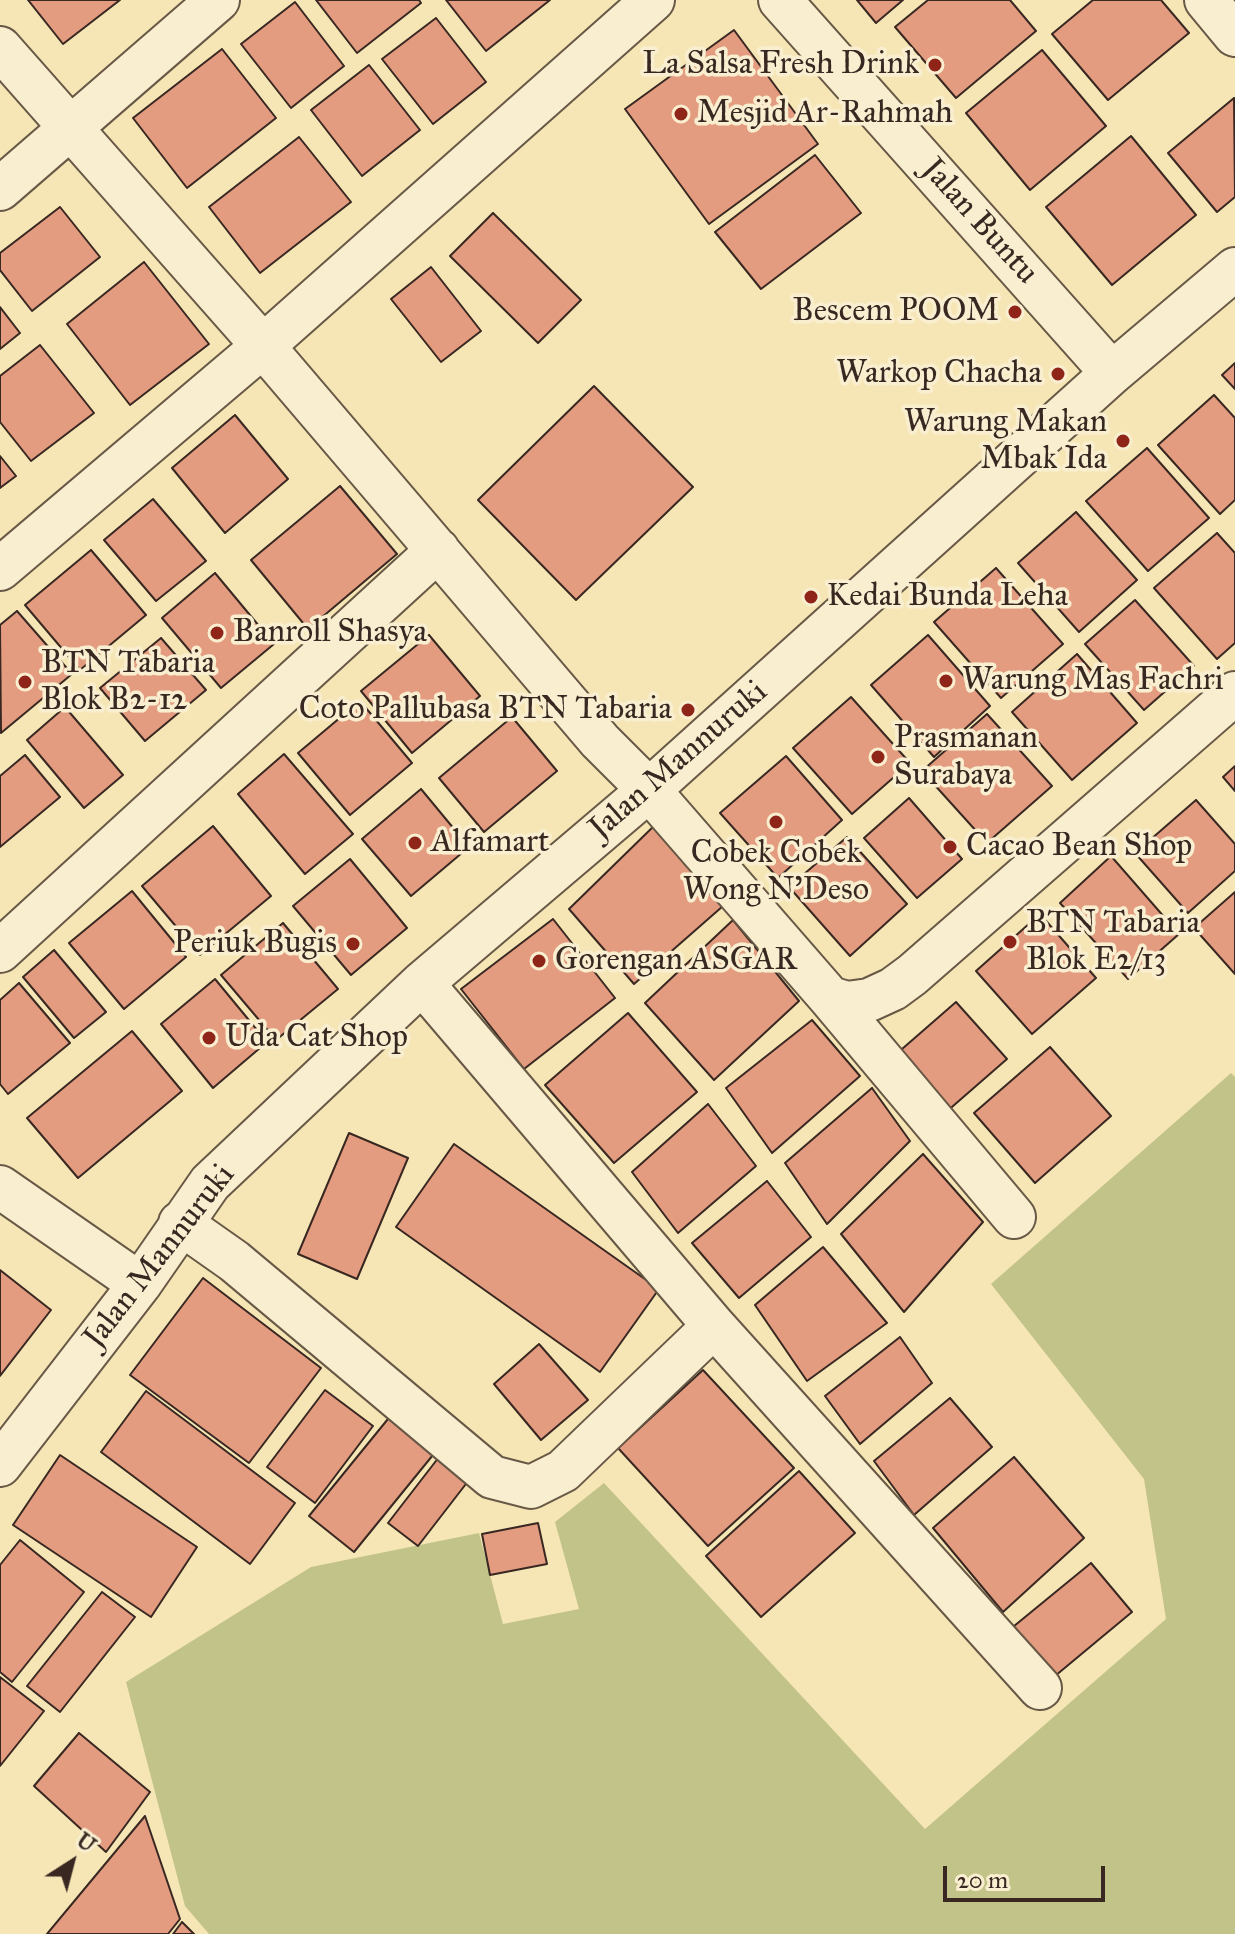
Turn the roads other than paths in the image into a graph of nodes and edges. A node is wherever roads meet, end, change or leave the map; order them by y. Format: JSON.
{"nodes":[{"id":1,"x":218,"y":0,"type":"edge"},
{"id":2,"x":653,"y":0,"type":"edge"},
{"id":3,"x":780,"y":0,"type":"edge"},
{"id":4,"x":1206,"y":0,"type":"edge"},
{"id":5,"x":1235,"y":35,"type":"edge"},
{"id":6,"x":0,"y":48,"type":"edge"},
{"id":7,"x":71,"y":128,"type":"junction"},
{"id":8,"x":0,"y":189,"type":"edge"},
{"id":9,"x":1235,"y":269,"type":"edge"},
{"id":10,"x":263,"y":346,"type":"junction"},
{"id":11,"x":1112,"y":373,"type":"junction"},
{"id":12,"x":438,"y":550,"type":"junction"},
{"id":13,"x":0,"y":569,"type":"edge"},
{"id":14,"x":1235,"y":693,"type":"edge"},
{"id":15,"x":649,"y":790,"type":"junction"},
{"id":16,"x":0,"y":951,"type":"edge"},
{"id":17,"x":422,"y":983,"type":"junction"},
{"id":18,"x":830,"y":998,"type":"junction"},
{"id":19,"x":0,"y":1187,"type":"edge"},
{"id":20,"x":1014,"y":1217,"type":"dead end"},
{"id":21,"x":180,"y":1223,"type":"junction"},
{"id":22,"x":140,"y":1284,"type":"junction"},
{"id":23,"x":714,"y":1326,"type":"junction"},
{"id":24,"x":0,"y":1465,"type":"edge"},
{"id":25,"x":1040,"y":1688,"type":"dead end"}],
"edges":[{"from":1,"to":7,"type":"street"},
{"from":2,"to":10,"type":"street"},
{"from":3,"to":11,"type":"street","name":"Jalan Buntu"},
{"from":4,"to":5,"type":"street"},
{"from":6,"to":7,"type":"street"},
{"from":7,"to":8,"type":"street"},
{"from":7,"to":10,"type":"street"},
{"from":9,"to":11,"type":"street","name":"Jalan Mannuruki"},
{"from":10,"to":12,"type":"street"},
{"from":10,"to":13,"type":"street"},
{"from":11,"to":15,"type":"street","name":"Jalan Mannuruki"},
{"from":12,"to":15,"type":"street"},
{"from":12,"to":16,"type":"street"},
{"from":14,"to":18,"type":"street"},
{"from":15,"to":17,"type":"street","name":"Jalan Mannuruki"},
{"from":15,"to":18,"type":"street"},
{"from":17,"to":21,"type":"street","name":"Jalan Mannuruki"},
{"from":17,"to":23,"type":"street"},
{"from":18,"to":20,"type":"street"},
{"from":19,"to":22,"type":"street"},
{"from":21,"to":22,"type":"street","name":"Jalan Mannuruki"},
{"from":21,"to":23,"type":"street"},
{"from":22,"to":24,"type":"street","name":"Jalan Mannuruki"},
{"from":23,"to":25,"type":"street"}]}
